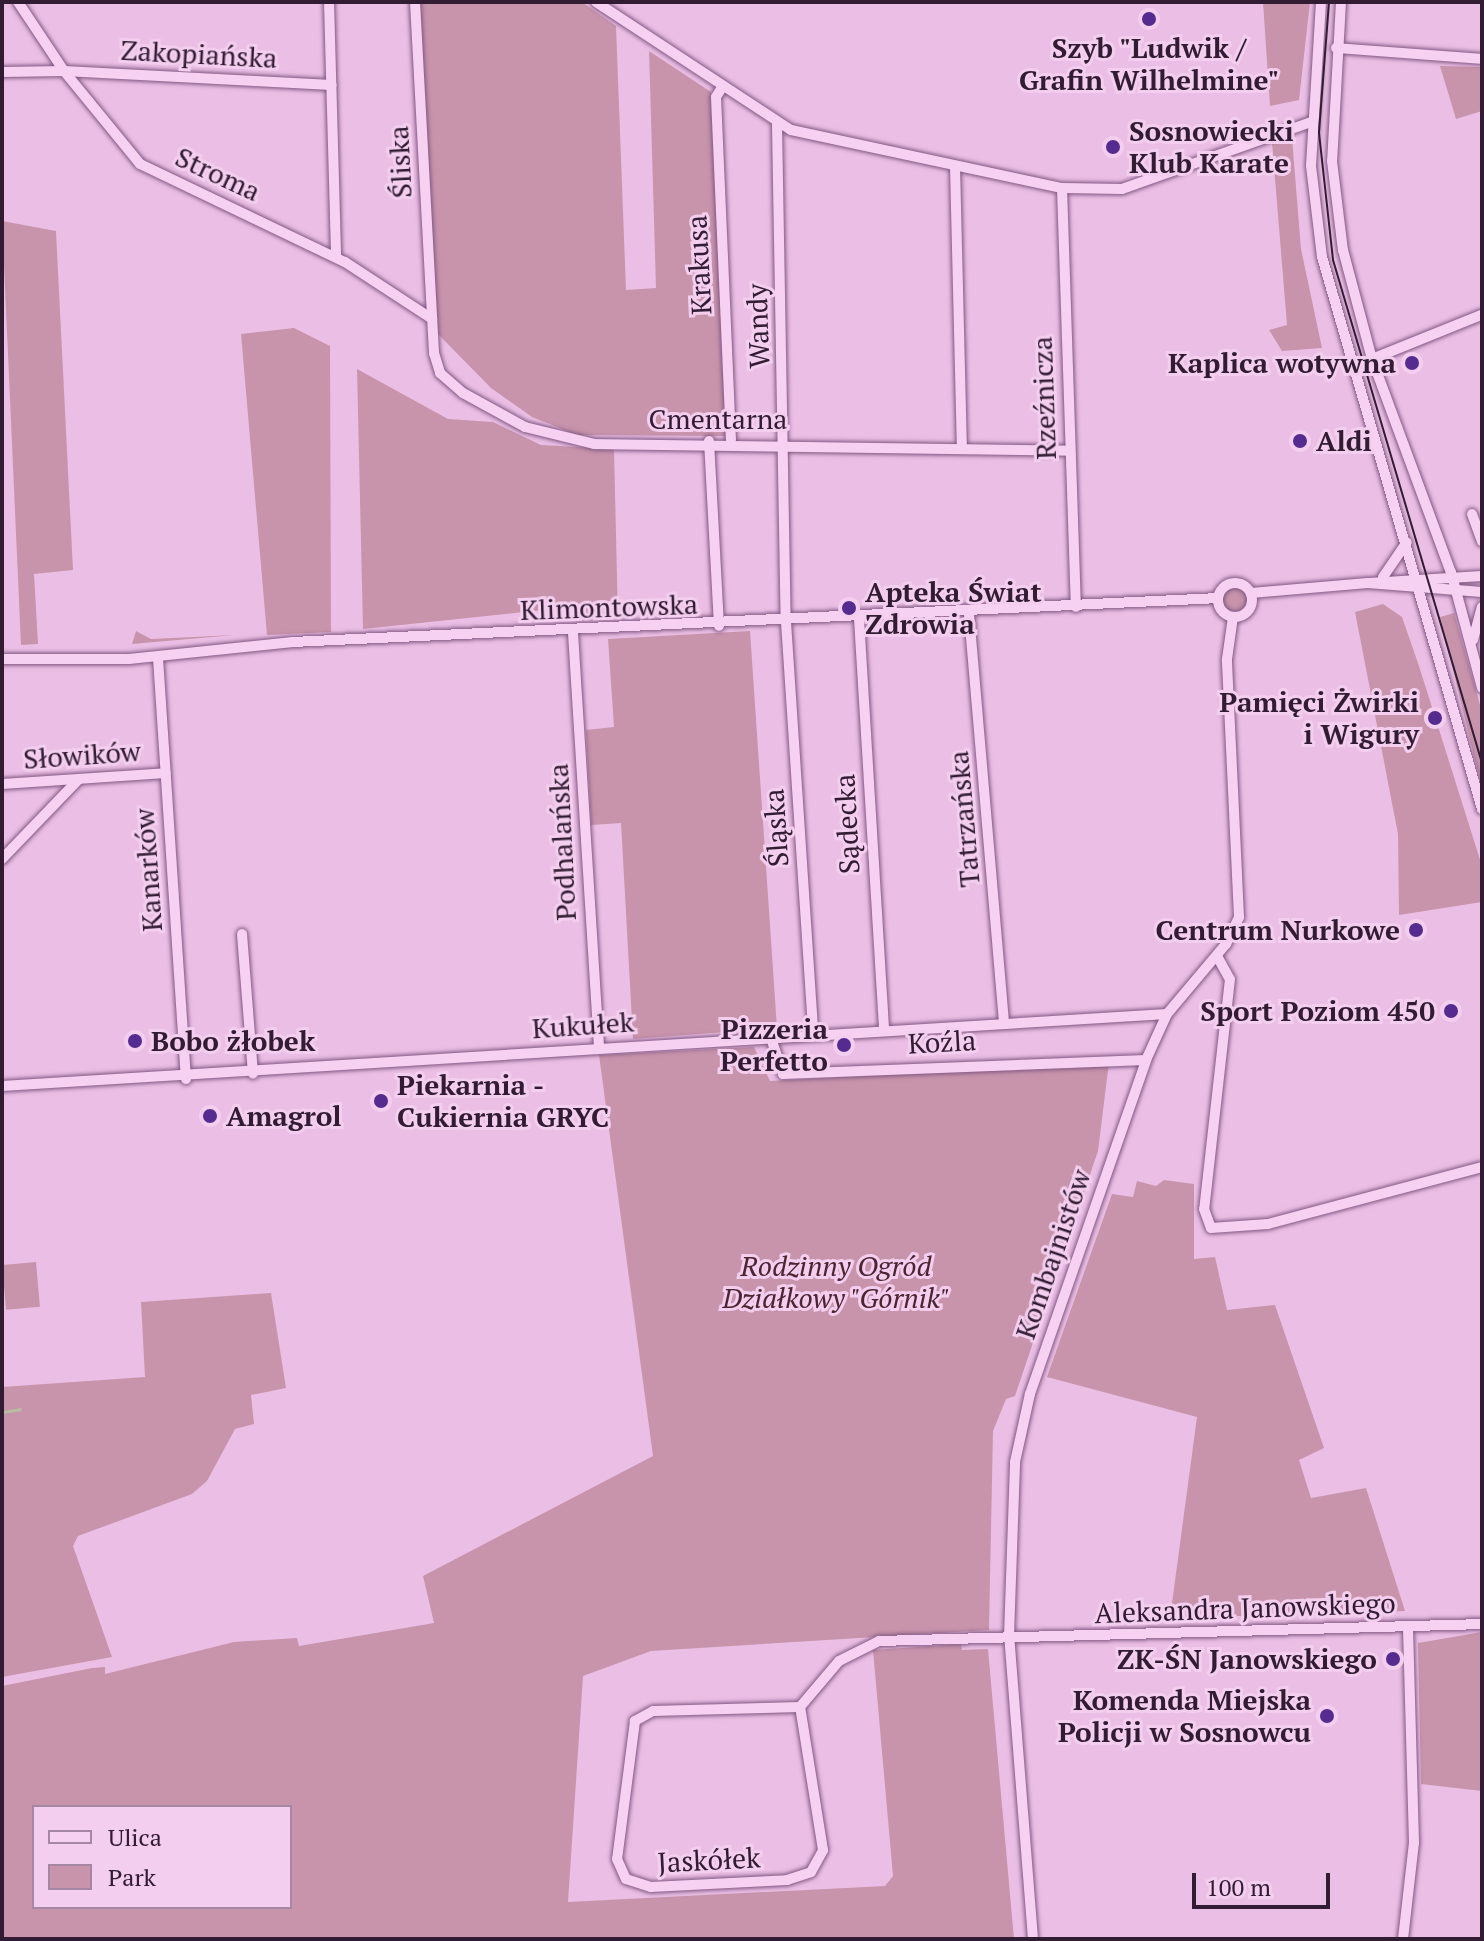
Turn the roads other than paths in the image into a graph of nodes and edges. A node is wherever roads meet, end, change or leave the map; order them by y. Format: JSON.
{"nodes":[{"id":1,"x":18,"y":2,"type":"edge"},
{"id":2,"x":329,"y":2,"type":"edge"},
{"id":3,"x":415,"y":2,"type":"edge"},
{"id":4,"x":596,"y":2,"type":"edge"},
{"id":5,"x":1321,"y":2,"type":"edge"},
{"id":6,"x":1341,"y":2,"type":"edge"},
{"id":7,"x":1336,"y":48,"type":"junction"},
{"id":8,"x":1482,"y":59,"type":"edge"},
{"id":9,"x":64,"y":71,"type":"junction"},
{"id":10,"x":2,"y":72,"type":"edge"},
{"id":11,"x":332,"y":85,"type":"junction"},
{"id":12,"x":721,"y":89,"type":"junction"},
{"id":13,"x":1311,"y":122,"type":"junction"},
{"id":14,"x":777,"y":124,"type":"junction"},
{"id":15,"x":955,"y":166,"type":"junction"},
{"id":16,"x":1062,"y":188,"type":"junction"},
{"id":17,"x":336,"y":257,"type":"junction"},
{"id":18,"x":1481,"y":315,"type":"edge"},
{"id":19,"x":432,"y":319,"type":"junction"},
{"id":20,"x":1372,"y":359,"type":"junction"},
{"id":21,"x":731,"y":440,"type":"junction"},
{"id":22,"x":709,"y":441,"type":"junction"},
{"id":23,"x":787,"y":442,"type":"junction"},
{"id":24,"x":962,"y":448,"type":"junction"},
{"id":25,"x":1069,"y":451,"type":"junction"},
{"id":26,"x":1472,"y":514,"type":"dead end"},
{"id":27,"x":1482,"y":541,"type":"edge"},
{"id":28,"x":1407,"y":542,"type":"junction"},
{"id":29,"x":1451,"y":572,"type":"junction"},
{"id":30,"x":1417,"y":575,"type":"junction"},
{"id":31,"x":1482,"y":576,"type":"edge"},
{"id":32,"x":1381,"y":578,"type":"junction"},
{"id":33,"x":1368,"y":583,"type":"junction"},
{"id":34,"x":1457,"y":589,"type":"junction"},
{"id":35,"x":1421,"y":592,"type":"junction"},
{"id":36,"x":1482,"y":592,"type":"edge"},
{"id":37,"x":1251,"y":593,"type":"junction"},
{"id":38,"x":1218,"y":598,"type":"junction"},
{"id":39,"x":1076,"y":607,"type":"junction"},
{"id":40,"x":1482,"y":607,"type":"edge"},
{"id":41,"x":969,"y":614,"type":"junction"},
{"id":42,"x":1233,"y":617,"type":"junction"},
{"id":43,"x":859,"y":619,"type":"junction"},
{"id":44,"x":786,"y":622,"type":"junction"},
{"id":45,"x":719,"y":626,"type":"junction"},
{"id":46,"x":573,"y":633,"type":"junction"},
{"id":47,"x":1472,"y":646,"type":"junction"},
{"id":48,"x":158,"y":658,"type":"junction"},
{"id":49,"x":2,"y":659,"type":"edge"},
{"id":50,"x":1482,"y":688,"type":"edge"},
{"id":51,"x":166,"y":773,"type":"junction"},
{"id":52,"x":79,"y":779,"type":"junction"},
{"id":53,"x":2,"y":784,"type":"edge"},
{"id":54,"x":1482,"y":809,"type":"edge"},
{"id":55,"x":2,"y":859,"type":"edge"},
{"id":56,"x":242,"y":934,"type":"dead end"},
{"id":57,"x":1217,"y":956,"type":"junction"},
{"id":58,"x":1167,"y":1014,"type":"junction"},
{"id":59,"x":1004,"y":1020,"type":"junction"},
{"id":60,"x":884,"y":1027,"type":"junction"},
{"id":61,"x":813,"y":1032,"type":"junction"},
{"id":62,"x":770,"y":1035,"type":"junction"},
{"id":63,"x":599,"y":1048,"type":"junction"},
{"id":64,"x":1146,"y":1060,"type":"junction"},
{"id":65,"x":253,"y":1074,"type":"junction"},
{"id":66,"x":186,"y":1079,"type":"junction"},
{"id":67,"x":2,"y":1086,"type":"edge"},
{"id":68,"x":1482,"y":1167,"type":"edge"},
{"id":69,"x":1482,"y":1624,"type":"edge"},
{"id":70,"x":1408,"y":1628,"type":"junction"},
{"id":71,"x":1009,"y":1636,"type":"junction"},
{"id":72,"x":800,"y":1707,"type":"junction"},
{"id":73,"x":1033,"y":1939,"type":"edge"},
{"id":74,"x":1403,"y":1939,"type":"edge"}],
"edges":[{"from":1,"to":9,"type":"street","name":"Stroma"},
{"from":2,"to":11,"type":"street"},
{"from":3,"to":19,"type":"street","name":"Śliska"},
{"from":4,"to":12,"type":"street"},
{"from":5,"to":13,"type":"street"},
{"from":6,"to":7,"type":"street"},
{"from":7,"to":8,"type":"street"},
{"from":7,"to":20,"type":"street"},
{"from":9,"to":10,"type":"street"},
{"from":9,"to":11,"type":"street","name":"Zakopiańska"},
{"from":9,"to":17,"type":"street","name":"Stroma"},
{"from":11,"to":17,"type":"street"},
{"from":12,"to":14,"type":"street"},
{"from":12,"to":21,"type":"street","name":"Krakusa"},
{"from":13,"to":16,"type":"street"},
{"from":13,"to":28,"type":"street"},
{"from":14,"to":15,"type":"street"},
{"from":14,"to":23,"type":"street","name":"Wandy"},
{"from":15,"to":16,"type":"street"},
{"from":15,"to":24,"type":"street"},
{"from":16,"to":25,"type":"street","name":"Rzeźnicza"},
{"from":17,"to":19,"type":"street","name":"Stroma"},
{"from":18,"to":20,"type":"street"},
{"from":19,"to":22,"type":"street","name":"Cmentarna"},
{"from":20,"to":29,"type":"street"},
{"from":21,"to":22,"type":"street","name":"Cmentarna"},
{"from":21,"to":23,"type":"street","name":"Cmentarna"},
{"from":22,"to":45,"type":"street"},
{"from":23,"to":24,"type":"street","name":"Cmentarna"},
{"from":23,"to":44,"type":"street","name":"Wandy"},
{"from":24,"to":25,"type":"street","name":"Cmentarna"},
{"from":25,"to":39,"type":"street","name":"Rzeźnicza"},
{"from":26,"to":27,"type":"street"},
{"from":28,"to":30,"type":"street"},
{"from":28,"to":32,"type":"street"},
{"from":29,"to":30,"type":"street"},
{"from":29,"to":31,"type":"street"},
{"from":29,"to":34,"type":"street"},
{"from":30,"to":32,"type":"street"},
{"from":30,"to":35,"type":"street"},
{"from":32,"to":33,"type":"street"},
{"from":33,"to":35,"type":"street"},
{"from":33,"to":37,"type":"street"},
{"from":34,"to":35,"type":"street"},
{"from":34,"to":36,"type":"street"},
{"from":34,"to":47,"type":"street"},
{"from":35,"to":54,"type":"street"},
{"from":37,"to":38,"type":"street","name":"Klimontowska"},
{"from":37,"to":42,"type":"street"},
{"from":38,"to":39,"type":"street","name":"Klimontowska"},
{"from":38,"to":42,"type":"street"},
{"from":39,"to":41,"type":"street","name":"Klimontowska"},
{"from":40,"to":47,"type":"street"},
{"from":41,"to":43,"type":"street","name":"Klimontowska"},
{"from":41,"to":59,"type":"street","name":"Tatrzańska"},
{"from":42,"to":57,"type":"street","name":"Kombajnistów"},
{"from":43,"to":44,"type":"street","name":"Klimontowska"},
{"from":43,"to":60,"type":"street","name":"Sądecka"},
{"from":44,"to":45,"type":"street","name":"Klimontowska"},
{"from":44,"to":61,"type":"street","name":"Śląska"},
{"from":45,"to":46,"type":"street","name":"Klimontowska"},
{"from":46,"to":48,"type":"street","name":"Klimontowska"},
{"from":46,"to":63,"type":"street","name":"Podhalańska"},
{"from":47,"to":50,"type":"street"},
{"from":48,"to":49,"type":"street","name":"Klimontowska"},
{"from":48,"to":51,"type":"street","name":"Kanarków"},
{"from":51,"to":52,"type":"street","name":"Słowików"},
{"from":51,"to":66,"type":"street","name":"Kanarków"},
{"from":52,"to":53,"type":"street","name":"Słowików"},
{"from":52,"to":55,"type":"street"},
{"from":56,"to":65,"type":"street"},
{"from":57,"to":58,"type":"street","name":"Kombajnistów"},
{"from":57,"to":68,"type":"street"},
{"from":58,"to":59,"type":"street","name":"Kukułek"},
{"from":58,"to":64,"type":"street","name":"Kombajnistów"},
{"from":59,"to":60,"type":"street","name":"Kukułek"},
{"from":60,"to":61,"type":"street","name":"Kukułek"},
{"from":61,"to":62,"type":"street","name":"Kukułek"},
{"from":62,"to":63,"type":"street","name":"Kukułek"},
{"from":62,"to":64,"type":"street","name":"Koźla"},
{"from":63,"to":65,"type":"street","name":"Kukułek"},
{"from":64,"to":71,"type":"street","name":"Kombajnistów"},
{"from":65,"to":66,"type":"street","name":"Kukułek"},
{"from":66,"to":67,"type":"street","name":"Kukułek"},
{"from":69,"to":70,"type":"street","name":"Aleksandra Janowskiego"},
{"from":70,"to":71,"type":"street","name":"Aleksandra Janowskiego"},
{"from":70,"to":74,"type":"street"},
{"from":71,"to":72,"type":"street"},
{"from":71,"to":73,"type":"street","name":"Kombajnistów"},
{"from":72,"to":72,"type":"street","name":"Jaskółek"}]}
